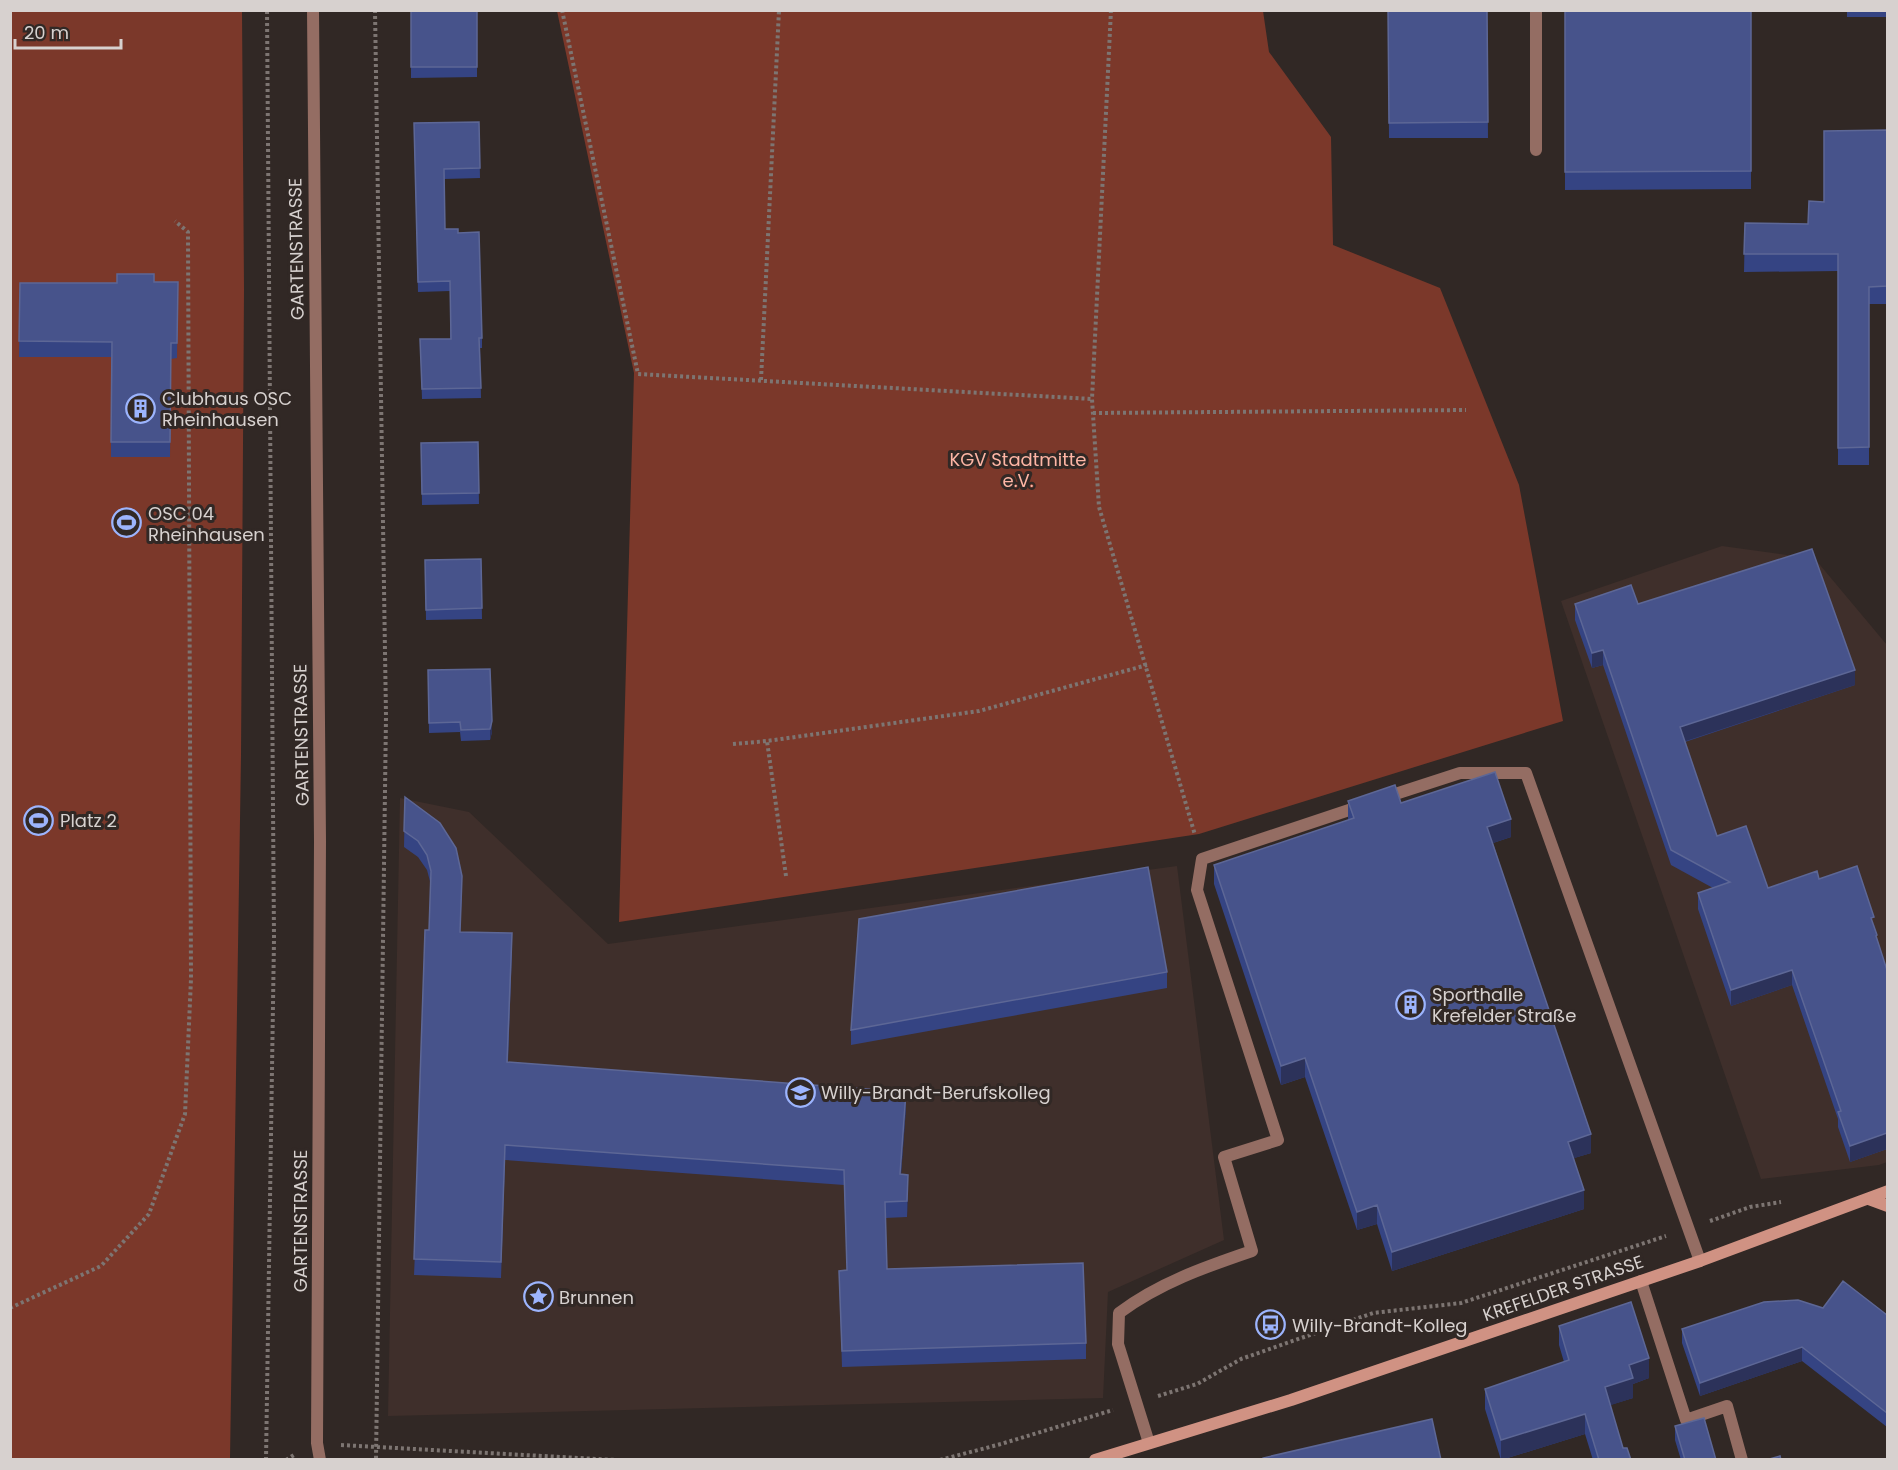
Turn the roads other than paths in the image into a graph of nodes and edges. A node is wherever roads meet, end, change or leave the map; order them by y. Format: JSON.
{"nodes":[{"id":1,"x":313,"y":10,"type":"edge"},
{"id":2,"x":1536,"y":10,"type":"edge"},
{"id":3,"x":1536,"y":150,"type":"dead end"},
{"id":4,"x":1887,"y":1191,"type":"edge"},
{"id":5,"x":1869,"y":1199,"type":"junction"},
{"id":6,"x":1887,"y":1206,"type":"edge"},
{"id":7,"x":1700,"y":1261,"type":"junction"},
{"id":8,"x":1641,"y":1281,"type":"junction"},
{"id":9,"x":1149,"y":1443,"type":"junction"},
{"id":10,"x":320,"y":1460,"type":"edge"},
{"id":11,"x":1095,"y":1460,"type":"edge"},
{"id":12,"x":1742,"y":1460,"type":"edge"}],
"edges":[{"from":1,"to":10,"type":"street","name":"GARTENSTRASSE"},
{"from":2,"to":3,"type":"street"},
{"from":4,"to":5,"type":"street","name":"KREFELDER STRASSE"},
{"from":5,"to":6,"type":"street"},
{"from":5,"to":7,"type":"street","name":"KREFELDER STRASSE"},
{"from":7,"to":8,"type":"street","name":"KREFELDER STRASSE"},
{"from":7,"to":9,"type":"street"},
{"from":8,"to":9,"type":"street","name":"KREFELDER STRASSE"},
{"from":8,"to":12,"type":"street"},
{"from":9,"to":11,"type":"street","name":"KREFELDER STRASSE"}]}
